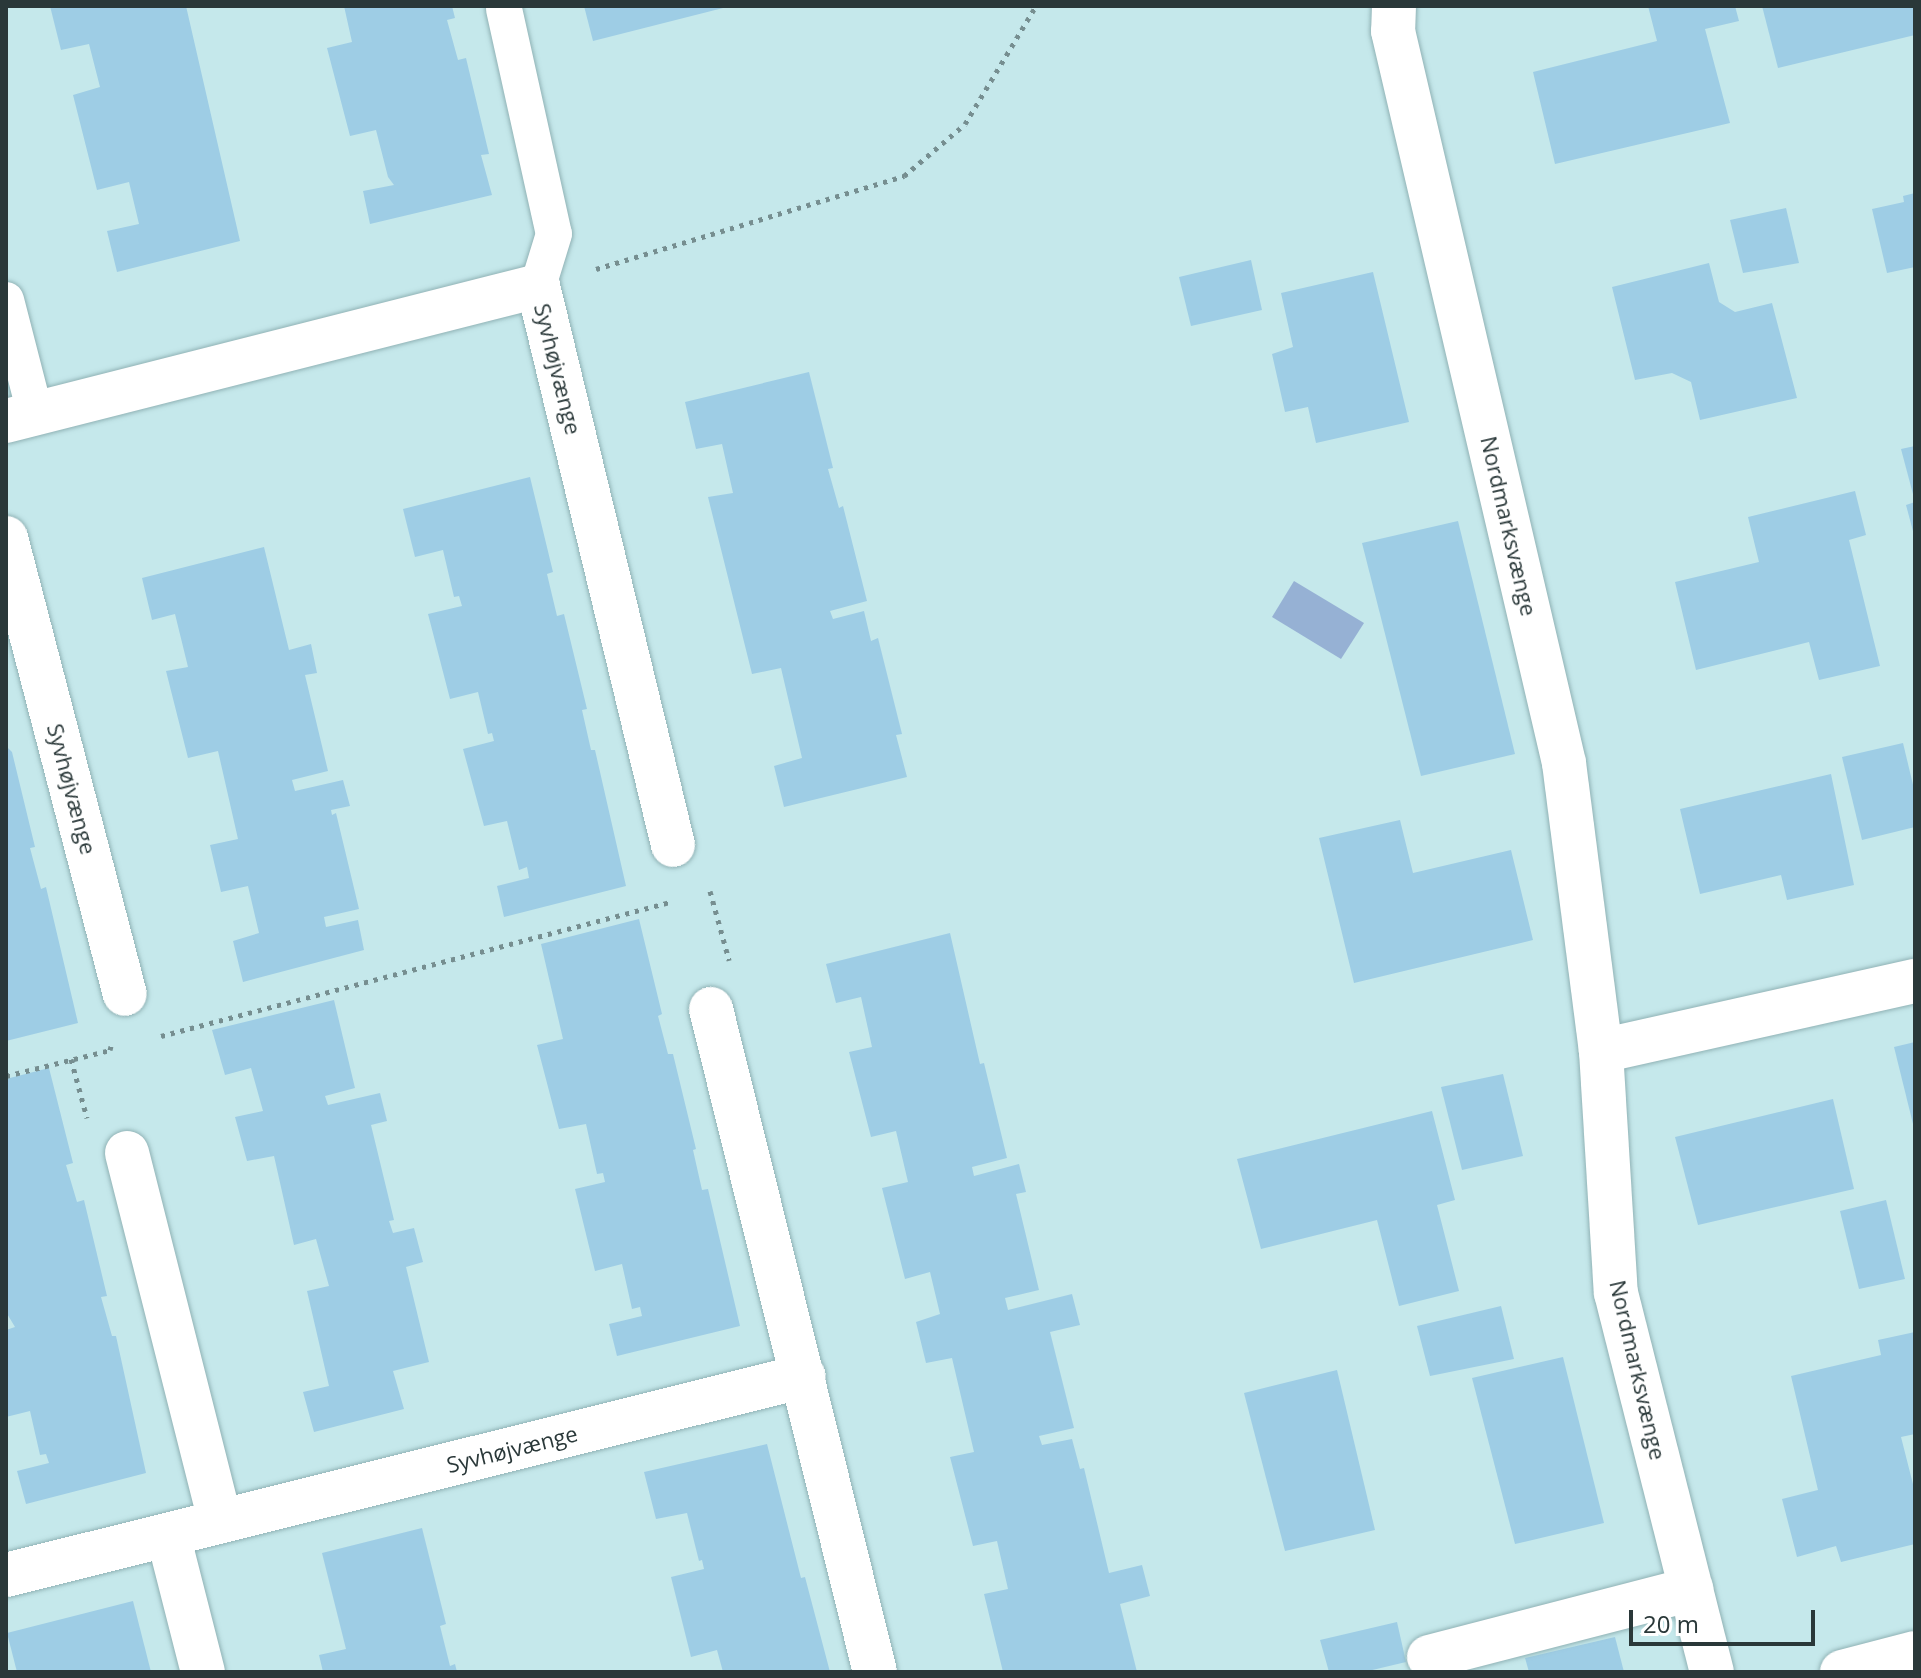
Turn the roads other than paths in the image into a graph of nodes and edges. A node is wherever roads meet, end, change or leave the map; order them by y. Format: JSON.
{"nodes":[{"id":1,"x":1394,"y":6,"type":"edge"},
{"id":2,"x":504,"y":9,"type":"dead end"},
{"id":3,"x":538,"y":286,"type":"junction"},
{"id":4,"x":6,"y":300,"type":"edge"},
{"id":5,"x":20,"y":417,"type":"edge"},
{"id":6,"x":6,"y":538,"type":"edge"},
{"id":7,"x":673,"y":845,"type":"road end"},
{"id":8,"x":1915,"y":981,"type":"edge"},
{"id":9,"x":125,"y":994,"type":"road end"},
{"id":10,"x":711,"y":1009,"type":"dead end"},
{"id":11,"x":1601,"y":1051,"type":"junction"},
{"id":12,"x":127,"y":1153,"type":"dead end"},
{"id":13,"x":804,"y":1376,"type":"junction"},
{"id":14,"x":220,"y":1521,"type":"junction"},
{"id":15,"x":168,"y":1535,"type":"junction"},
{"id":16,"x":6,"y":1575,"type":"edge"},
{"id":17,"x":1691,"y":1589,"type":"junction"},
{"id":18,"x":1915,"y":1653,"type":"edge"},
{"id":19,"x":1429,"y":1657,"type":"dead end"},
{"id":20,"x":203,"y":1672,"type":"edge"},
{"id":21,"x":875,"y":1672,"type":"edge"},
{"id":22,"x":1712,"y":1672,"type":"edge"},
{"id":23,"x":1842,"y":1672,"type":"edge"}],
"edges":[{"from":1,"to":11,"type":"street","name":"Nordmarksvænge"},
{"from":2,"to":3,"type":"lane"},
{"from":3,"to":5,"type":"street","name":"Syvhøjvænge"},
{"from":3,"to":7,"type":"street","name":"Syvhøjvænge"},
{"from":4,"to":5,"type":"lane"},
{"from":6,"to":9,"type":"street","name":"Syvhøjvænge"},
{"from":8,"to":11,"type":"street"},
{"from":10,"to":13,"type":"street"},
{"from":11,"to":17,"type":"street","name":"Nordmarksvænge"},
{"from":12,"to":14,"type":"street"},
{"from":13,"to":14,"type":"street","name":"Syvhøjvænge"},
{"from":13,"to":21,"type":"street"},
{"from":14,"to":15,"type":"street","name":"Syvhøjvænge"},
{"from":15,"to":16,"type":"street","name":"Syvhøjvænge"},
{"from":15,"to":20,"type":"street"},
{"from":17,"to":19,"type":"street"},
{"from":17,"to":22,"type":"street","name":"Nordmarksvænge"},
{"from":18,"to":23,"type":"street"}]}
